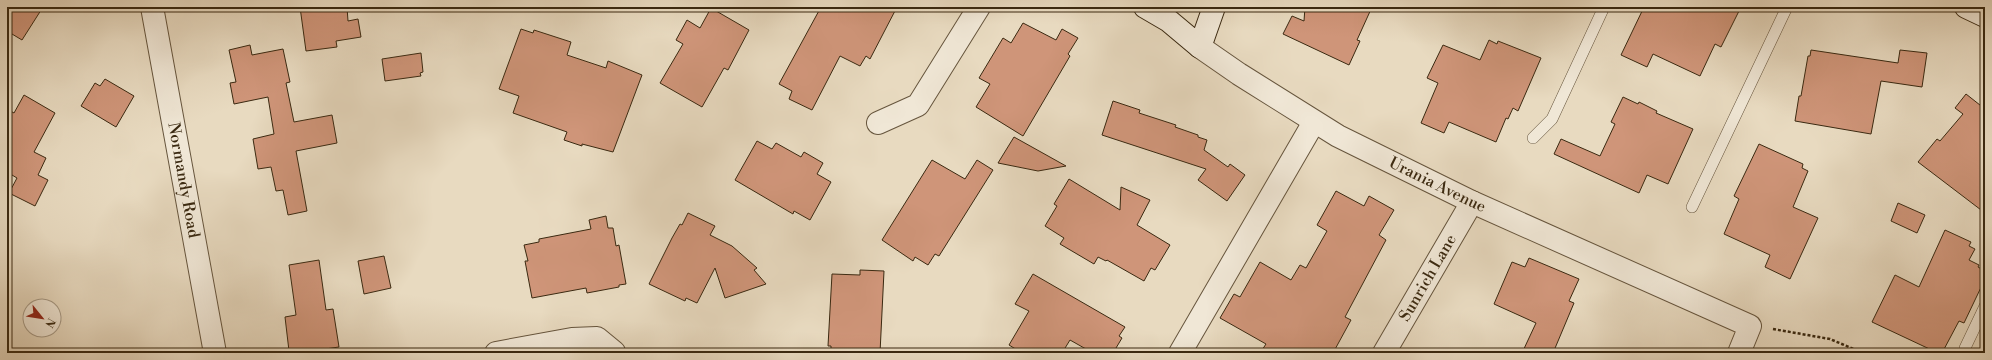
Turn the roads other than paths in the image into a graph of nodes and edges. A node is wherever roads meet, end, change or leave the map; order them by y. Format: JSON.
{"nodes":[{"id":1,"x":152,"y":7,"type":"edge"},
{"id":2,"x":979,"y":7,"type":"edge"},
{"id":3,"x":1145,"y":7,"type":"edge"},
{"id":4,"x":1214,"y":7,"type":"edge"},
{"id":5,"x":1604,"y":7,"type":"edge"},
{"id":6,"x":1787,"y":7,"type":"edge"},
{"id":7,"x":1966,"y":7,"type":"edge"},
{"id":8,"x":1985,"y":16,"type":"edge"},
{"id":9,"x":1200,"y":47,"type":"junction"},
{"id":10,"x":1314,"y":122,"type":"junction"},
{"id":11,"x":878,"y":123,"type":"dead end"},
{"id":12,"x":1533,"y":138,"type":"dead end"},
{"id":13,"x":1472,"y":202,"type":"junction"},
{"id":14,"x":1692,"y":207,"type":"dead end"},
{"id":15,"x":1985,"y":306,"type":"edge"},
{"id":16,"x":1965,"y":348,"type":"dead end"},
{"id":17,"x":614,"y":352,"type":"dead end"},
{"id":18,"x":215,"y":353,"type":"edge"},
{"id":19,"x":496,"y":353,"type":"edge"},
{"id":20,"x":1180,"y":353,"type":"edge"},
{"id":21,"x":1384,"y":353,"type":"edge"},
{"id":22,"x":1739,"y":353,"type":"edge"}],
"edges":[{"from":1,"to":18,"type":"street","name":"Normandy Road"},
{"from":2,"to":11,"type":"street"},
{"from":3,"to":9,"type":"street","name":"Urania Avenue"},
{"from":4,"to":9,"type":"street"},
{"from":5,"to":12,"type":"lane"},
{"from":6,"to":14,"type":"lane"},
{"from":7,"to":8,"type":"street"},
{"from":9,"to":10,"type":"street","name":"Urania Avenue"},
{"from":10,"to":13,"type":"street","name":"Urania Avenue"},
{"from":10,"to":20,"type":"street"},
{"from":13,"to":21,"type":"street","name":"Sunrich Lane"},
{"from":13,"to":22,"type":"street","name":"Urania Avenue"},
{"from":15,"to":16,"type":"lane"},
{"from":17,"to":19,"type":"street"}]}
